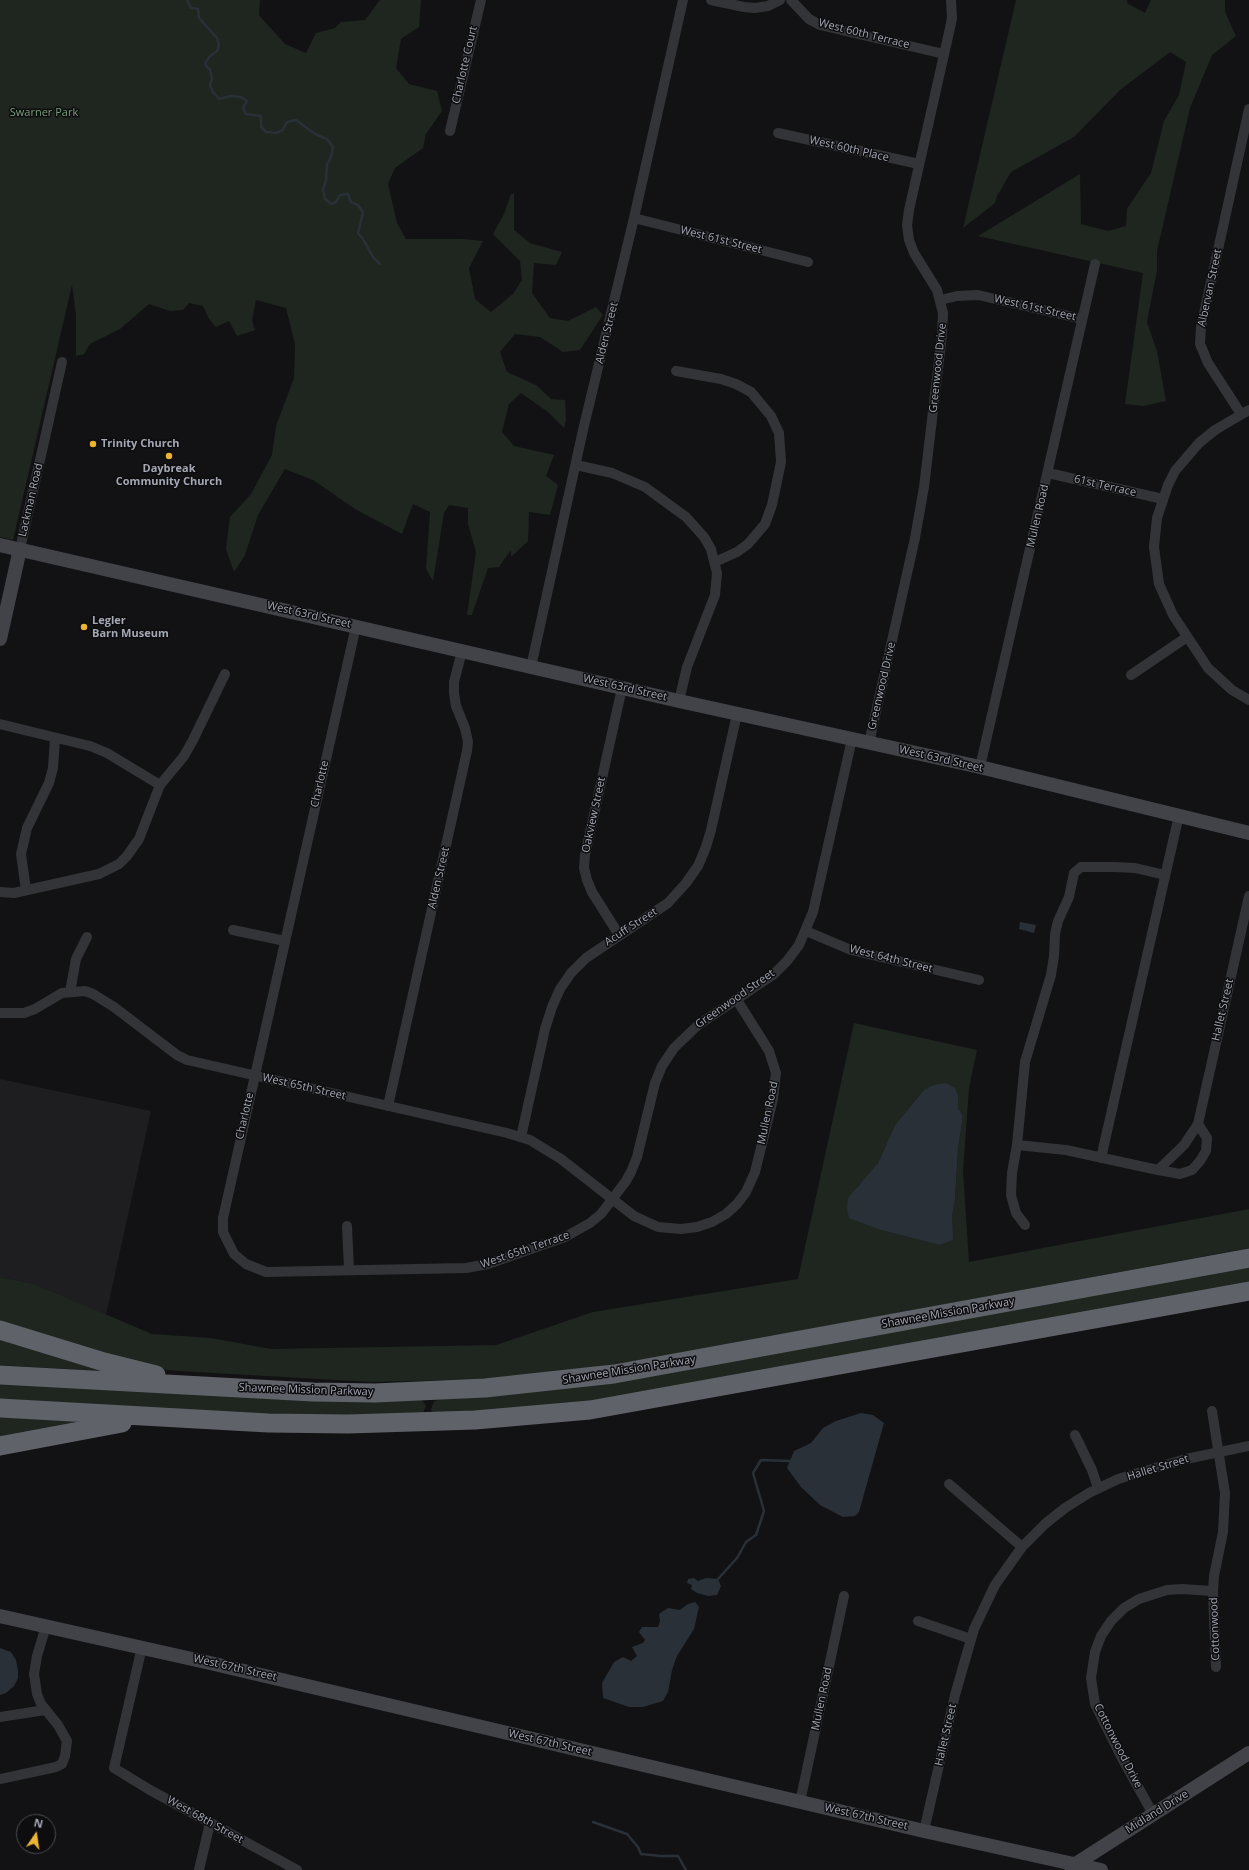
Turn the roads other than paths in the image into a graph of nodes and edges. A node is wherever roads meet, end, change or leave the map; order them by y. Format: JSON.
{"nodes":[{"id":1,"x":481,"y":0,"type":"edge"},
{"id":2,"x":684,"y":0,"type":"edge"},
{"id":3,"x":711,"y":0,"type":"edge"},
{"id":4,"x":780,"y":0,"type":"edge"},
{"id":5,"x":791,"y":0,"type":"edge"},
{"id":6,"x":951,"y":0,"type":"edge"},
{"id":7,"x":944,"y":54,"type":"junction"},
{"id":8,"x":1249,"y":109,"type":"edge"},
{"id":9,"x":450,"y":131,"type":"dead end"},
{"id":10,"x":778,"y":133,"type":"dead end"},
{"id":11,"x":919,"y":164,"type":"junction"},
{"id":12,"x":634,"y":218,"type":"junction"},
{"id":13,"x":808,"y":262,"type":"dead end"},
{"id":14,"x":1095,"y":264,"type":"dead end"},
{"id":15,"x":940,"y":300,"type":"junction"},
{"id":16,"x":1082,"y":319,"type":"junction"},
{"id":17,"x":62,"y":362,"type":"dead end"},
{"id":18,"x":676,"y":372,"type":"dead end"},
{"id":19,"x":1245,"y":412,"type":"edge"},
{"id":20,"x":576,"y":465,"type":"junction"},
{"id":21,"x":1048,"y":473,"type":"junction"},
{"id":22,"x":1163,"y":499,"type":"junction"},
{"id":23,"x":0,"y":545,"type":"edge"},
{"id":24,"x":20,"y":550,"type":"junction"},
{"id":25,"x":715,"y":562,"type":"junction"},
{"id":26,"x":356,"y":626,"type":"junction"},
{"id":27,"x":1186,"y":637,"type":"junction"},
{"id":28,"x":0,"y":639,"type":"edge"},
{"id":29,"x":462,"y":651,"type":"junction"},
{"id":30,"x":531,"y":667,"type":"junction"},
{"id":31,"x":224,"y":674,"type":"dead end"},
{"id":32,"x":1130,"y":675,"type":"dead end"},
{"id":33,"x":622,"y":688,"type":"junction"},
{"id":34,"x":1249,"y":700,"type":"edge"},
{"id":35,"x":679,"y":701,"type":"junction"},
{"id":36,"x":737,"y":714,"type":"junction"},
{"id":37,"x":0,"y":724,"type":"edge"},
{"id":38,"x":55,"y":738,"type":"junction"},
{"id":39,"x":852,"y":739,"type":"junction"},
{"id":40,"x":869,"y":743,"type":"junction"},
{"id":41,"x":980,"y":767,"type":"junction"},
{"id":42,"x":160,"y":785,"type":"junction"},
{"id":43,"x":1179,"y":815,"type":"junction"},
{"id":44,"x":1249,"y":833,"type":"edge"},
{"id":45,"x":1165,"y":875,"type":"junction"},
{"id":46,"x":26,"y":890,"type":"junction"},
{"id":47,"x":0,"y":892,"type":"edge"},
{"id":48,"x":1249,"y":896,"type":"edge"},
{"id":49,"x":233,"y":930,"type":"dead end"},
{"id":50,"x":806,"y":930,"type":"junction"},
{"id":51,"x":619,"y":935,"type":"junction"},
{"id":52,"x":87,"y":937,"type":"dead end"},
{"id":53,"x":285,"y":941,"type":"junction"},
{"id":54,"x":979,"y":980,"type":"dead end"},
{"id":55,"x":70,"y":992,"type":"junction"},
{"id":56,"x":737,"y":1000,"type":"junction"},
{"id":57,"x":0,"y":1013,"type":"edge"},
{"id":58,"x":254,"y":1076,"type":"junction"},
{"id":59,"x":388,"y":1106,"type":"junction"},
{"id":60,"x":1198,"y":1124,"type":"junction"},
{"id":61,"x":521,"y":1137,"type":"junction"},
{"id":62,"x":1017,"y":1145,"type":"junction"},
{"id":63,"x":1101,"y":1158,"type":"junction"},
{"id":64,"x":1158,"y":1170,"type":"junction"},
{"id":65,"x":613,"y":1199,"type":"junction"},
{"id":66,"x":1025,"y":1225,"type":"dead end"},
{"id":67,"x":347,"y":1226,"type":"dead end"},
{"id":68,"x":227,"y":1243,"type":"joint"},
{"id":69,"x":1249,"y":1258,"type":"edge"},
{"id":70,"x":349,"y":1270,"type":"junction"},
{"id":71,"x":1249,"y":1292,"type":"edge"},
{"id":72,"x":0,"y":1330,"type":"edge"},
{"id":73,"x":0,"y":1375,"type":"edge"},
{"id":74,"x":196,"y":1386,"type":"junction"},
{"id":75,"x":0,"y":1408,"type":"edge"},
{"id":76,"x":1212,"y":1411,"type":"dead end"},
{"id":77,"x":157,"y":1417,"type":"junction"},
{"id":78,"x":1075,"y":1435,"type":"dead end"},
{"id":79,"x":0,"y":1446,"type":"edge"},
{"id":80,"x":1249,"y":1446,"type":"edge"},
{"id":81,"x":1218,"y":1451,"type":"junction"},
{"id":82,"x":949,"y":1484,"type":"dead end"},
{"id":83,"x":1098,"y":1488,"type":"junction"},
{"id":84,"x":1022,"y":1547,"type":"junction"},
{"id":85,"x":1213,"y":1591,"type":"junction"},
{"id":86,"x":844,"y":1596,"type":"dead end"},
{"id":87,"x":0,"y":1616,"type":"edge"},
{"id":88,"x":918,"y":1620,"type":"dead end"},
{"id":89,"x":46,"y":1626,"type":"junction"},
{"id":90,"x":971,"y":1639,"type":"junction"},
{"id":91,"x":142,"y":1647,"type":"junction"},
{"id":92,"x":1216,"y":1667,"type":"dead end"},
{"id":93,"x":45,"y":1710,"type":"junction"},
{"id":94,"x":0,"y":1717,"type":"edge"},
{"id":95,"x":1249,"y":1754,"type":"edge"},
{"id":96,"x":0,"y":1779,"type":"edge"},
{"id":97,"x":800,"y":1802,"type":"junction"},
{"id":98,"x":1154,"y":1814,"type":"junction"},
{"id":99,"x":210,"y":1823,"type":"junction"},
{"id":100,"x":924,"y":1831,"type":"junction"},
{"id":101,"x":1070,"y":1867,"type":"edge"},
{"id":102,"x":199,"y":1870,"type":"edge"},
{"id":103,"x":297,"y":1870,"type":"edge"},
{"id":104,"x":1100,"y":1870,"type":"edge"}],
"edges":[{"from":1,"to":9,"type":"street","name":"Charlotte Court"},
{"from":2,"to":12,"type":"street","name":"Alden Street"},
{"from":3,"to":4,"type":"street"},
{"from":5,"to":7,"type":"street","name":"West 60th Terrace"},
{"from":6,"to":7,"type":"street","name":"Greenwood Drive"},
{"from":7,"to":11,"type":"street","name":"Greenwood Drive"},
{"from":8,"to":19,"type":"street","name":"Albervan Street"},
{"from":10,"to":11,"type":"street","name":"West 60th Place"},
{"from":11,"to":15,"type":"street","name":"Greenwood Drive"},
{"from":12,"to":13,"type":"street","name":"West 61st Street"},
{"from":12,"to":20,"type":"street","name":"Alden Street"},
{"from":14,"to":16,"type":"street","name":"Mullen Road"},
{"from":15,"to":16,"type":"street","name":"West 61st Street"},
{"from":15,"to":40,"type":"street","name":"Greenwood Drive"},
{"from":16,"to":21,"type":"street","name":"Mullen Road"},
{"from":17,"to":24,"type":"street","name":"Lackman Road"},
{"from":18,"to":25,"type":"street"},
{"from":19,"to":22,"type":"street","name":"Albervan Street"},
{"from":20,"to":25,"type":"street"},
{"from":20,"to":30,"type":"street","name":"Alden Street"},
{"from":21,"to":22,"type":"street","name":"61st Terrace"},
{"from":21,"to":41,"type":"street","name":"Mullen Road"},
{"from":22,"to":27,"type":"street","name":"Albervan Street"},
{"from":23,"to":24,"type":"street","name":"West 63rd Street"},
{"from":24,"to":26,"type":"street","name":"West 63rd Street"},
{"from":24,"to":28,"type":"street","name":"Lackman Road"},
{"from":25,"to":35,"type":"street"},
{"from":26,"to":29,"type":"street","name":"West 63rd Street"},
{"from":26,"to":53,"type":"street","name":"Charlotte"},
{"from":27,"to":32,"type":"street"},
{"from":27,"to":34,"type":"street","name":"Albervan Street"},
{"from":29,"to":30,"type":"street","name":"West 63rd Street"},
{"from":29,"to":59,"type":"street","name":"Alden Street"},
{"from":30,"to":33,"type":"street","name":"West 63rd Street"},
{"from":31,"to":42,"type":"street"},
{"from":33,"to":35,"type":"street","name":"West 63rd Street"},
{"from":33,"to":51,"type":"street","name":"Oakview Street"},
{"from":35,"to":36,"type":"street","name":"West 63rd Street"},
{"from":36,"to":39,"type":"street","name":"West 63rd Street"},
{"from":36,"to":51,"type":"street","name":"Acuff Street"},
{"from":37,"to":38,"type":"street"},
{"from":38,"to":42,"type":"street"},
{"from":38,"to":46,"type":"street"},
{"from":39,"to":40,"type":"street","name":"West 63rd Street"},
{"from":39,"to":50,"type":"street","name":"Greenwood Street"},
{"from":40,"to":41,"type":"street","name":"West 63rd Street"},
{"from":41,"to":43,"type":"street","name":"West 63rd Street"},
{"from":42,"to":46,"type":"street"},
{"from":43,"to":44,"type":"street","name":"West 63rd Street"},
{"from":43,"to":45,"type":"street"},
{"from":45,"to":62,"type":"street"},
{"from":45,"to":63,"type":"street"},
{"from":46,"to":47,"type":"street"},
{"from":48,"to":60,"type":"street","name":"Hallet Street"},
{"from":49,"to":53,"type":"street"},
{"from":50,"to":54,"type":"street","name":"West 64th Street"},
{"from":50,"to":56,"type":"street","name":"Greenwood Street"},
{"from":51,"to":61,"type":"street","name":"Acuff Street"},
{"from":52,"to":55,"type":"street"},
{"from":53,"to":58,"type":"street","name":"Charlotte"},
{"from":55,"to":57,"type":"street","name":"West 65th Street"},
{"from":55,"to":58,"type":"street","name":"West 65th Street"},
{"from":56,"to":65,"type":"street","name":"Greenwood Street"},
{"from":56,"to":65,"type":"street","name":"Mullen Road"},
{"from":58,"to":59,"type":"street","name":"West 65th Street"},
{"from":58,"to":68,"type":"street","name":"Charlotte"},
{"from":59,"to":61,"type":"street","name":"West 65th Street"},
{"from":60,"to":64,"type":"street","name":"Hallet Street"},
{"from":60,"to":64,"type":"street"},
{"from":61,"to":65,"type":"street","name":"West 65th Street"},
{"from":62,"to":63,"type":"street"},
{"from":62,"to":66,"type":"street"},
{"from":63,"to":64,"type":"street"},
{"from":65,"to":70,"type":"street","name":"West 65th Terrace"},
{"from":67,"to":70,"type":"street"},
{"from":68,"to":70,"type":"street","name":"West 65th Terrace"},
{"from":69,"to":74,"type":"highway","name":"Shawnee Mission Parkway"},
{"from":71,"to":77,"type":"highway"},
{"from":72,"to":74,"type":"highway"},
{"from":73,"to":74,"type":"highway","name":"Shawnee Mission Parkway"},
{"from":75,"to":77,"type":"highway"},
{"from":76,"to":81,"type":"street"},
{"from":77,"to":79,"type":"highway"},
{"from":78,"to":83,"type":"street"},
{"from":80,"to":81,"type":"street","name":"Hallet Street"},
{"from":81,"to":83,"type":"street","name":"Hallet Street"},
{"from":81,"to":85,"type":"street"},
{"from":82,"to":84,"type":"street"},
{"from":83,"to":84,"type":"street","name":"Hallet Street"},
{"from":84,"to":90,"type":"street","name":"Hallet Street"},
{"from":85,"to":92,"type":"street","name":"Cottonwood"},
{"from":85,"to":98,"type":"street","name":"Cottonwood Drive"},
{"from":86,"to":97,"type":"street","name":"Mullen Road"},
{"from":87,"to":89,"type":"street","name":"West 67th Street"},
{"from":88,"to":90,"type":"street"},
{"from":89,"to":91,"type":"street","name":"West 67th Street"},
{"from":89,"to":93,"type":"street"},
{"from":90,"to":100,"type":"street","name":"Hallet Street"},
{"from":91,"to":97,"type":"street","name":"West 67th Street"},
{"from":91,"to":99,"type":"street","name":"West 68th Street"},
{"from":93,"to":94,"type":"street"},
{"from":93,"to":96,"type":"street"},
{"from":95,"to":98,"type":"street","name":"Midland Drive"},
{"from":97,"to":100,"type":"street","name":"West 67th Street"},
{"from":98,"to":101,"type":"street","name":"Midland Drive"},
{"from":99,"to":102,"type":"street"},
{"from":99,"to":103,"type":"street","name":"West 68th Street"},
{"from":100,"to":101,"type":"street","name":"West 67th Street"},
{"from":101,"to":104,"type":"street","name":"West 67th Street"}]}
